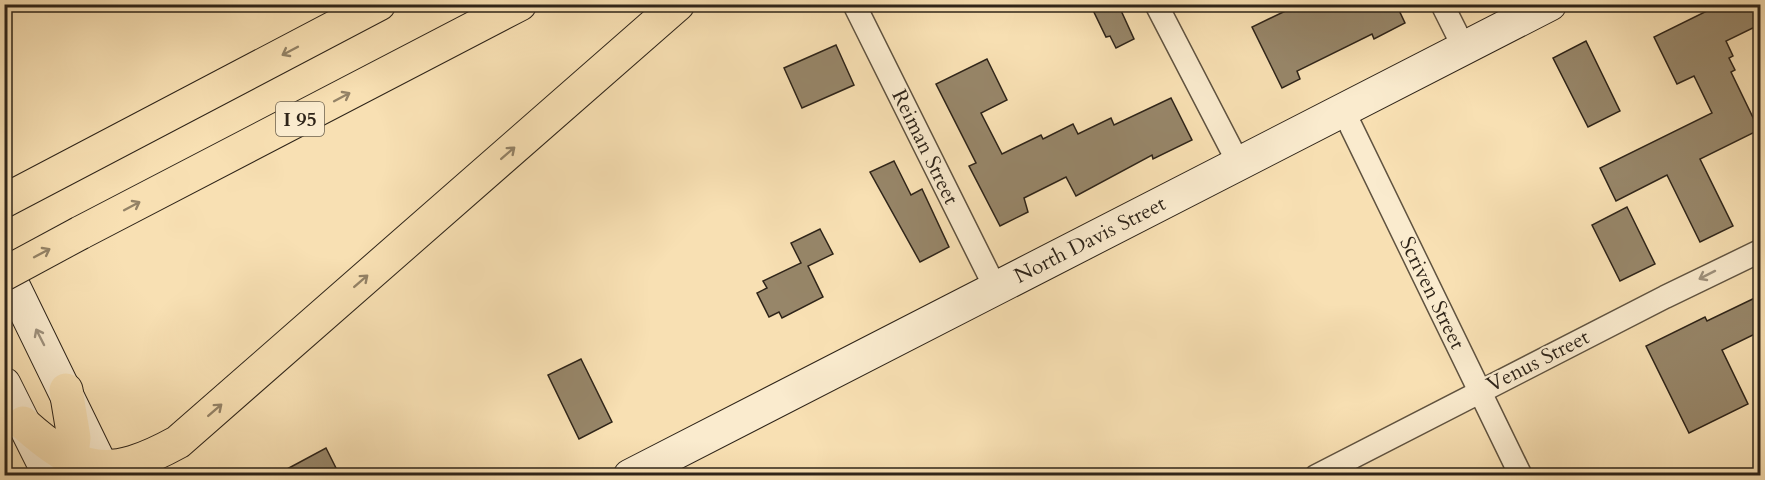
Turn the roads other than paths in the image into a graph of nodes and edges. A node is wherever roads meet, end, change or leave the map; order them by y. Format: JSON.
{"nodes":[{"id":1,"x":379,"y":4,"type":"edge"},
{"id":2,"x":520,"y":4,"type":"edge"},
{"id":3,"x":678,"y":4,"type":"edge"},
{"id":4,"x":854,"y":4,"type":"edge"},
{"id":5,"x":1156,"y":4,"type":"edge"},
{"id":6,"x":1442,"y":4,"type":"edge"},
{"id":7,"x":1550,"y":4,"type":"edge"},
{"id":8,"x":1464,"y":48,"type":"junction"},
{"id":9,"x":1343,"y":110,"type":"junction"},
{"id":10,"x":1239,"y":164,"type":"junction"},
{"id":11,"x":4,"y":201,"type":"edge"},
{"id":12,"x":1761,"y":251,"type":"edge"},
{"id":13,"x":4,"y":267,"type":"edge"},
{"id":14,"x":4,"y":274,"type":"edge"},
{"id":15,"x":996,"y":289,"type":"junction"},
{"id":16,"x":4,"y":384,"type":"edge"},
{"id":17,"x":66,"y":390,"type":"junction"},
{"id":18,"x":1480,"y":391,"type":"junction"},
{"id":19,"x":24,"y":423,"type":"joint"},
{"id":20,"x":178,"y":442,"type":"junction"},
{"id":21,"x":63,"y":471,"type":"edge"},
{"id":22,"x":105,"y":473,"type":"edge"},
{"id":23,"x":160,"y":476,"type":"edge"},
{"id":24,"x":630,"y":476,"type":"edge"},
{"id":25,"x":1316,"y":476,"type":"edge"},
{"id":26,"x":1521,"y":476,"type":"edge"}],
"edges":[{"from":1,"to":11,"type":"highway","one_way":true},
{"from":14,"to":2,"type":"highway","number":"I 95","one_way":true,"bridge":true},
{"from":20,"to":3,"type":"highway","one_way":true},
{"from":4,"to":15,"type":"street","name":"Reiman Street"},
{"from":5,"to":10,"type":"street"},
{"from":6,"to":8,"type":"street"},
{"from":7,"to":8,"type":"street","name":"North Davis Street"},
{"from":8,"to":9,"type":"street","name":"North Davis Street"},
{"from":9,"to":10,"type":"street","name":"North Davis Street"},
{"from":9,"to":18,"type":"street","name":"Scriven Street"},
{"from":10,"to":15,"type":"street","name":"North Davis Street"},
{"from":12,"to":18,"type":"street","name":"Venus Street","one_way":true},
{"from":17,"to":13,"type":"street","one_way":true},
{"from":15,"to":24,"type":"street","name":"North Davis Street"},
{"from":16,"to":19,"type":"street"},
{"from":17,"to":21,"type":"highway"},
{"from":17,"to":22,"type":"street"},
{"from":18,"to":25,"type":"street","name":"Venus Street"},
{"from":18,"to":26,"type":"street","name":"Scriven Street"},
{"from":19,"to":21,"type":"highway"},
{"from":20,"to":22,"type":"highway"},
{"from":20,"to":23,"type":"highway"},
{"from":21,"to":22,"type":"highway"}]}
